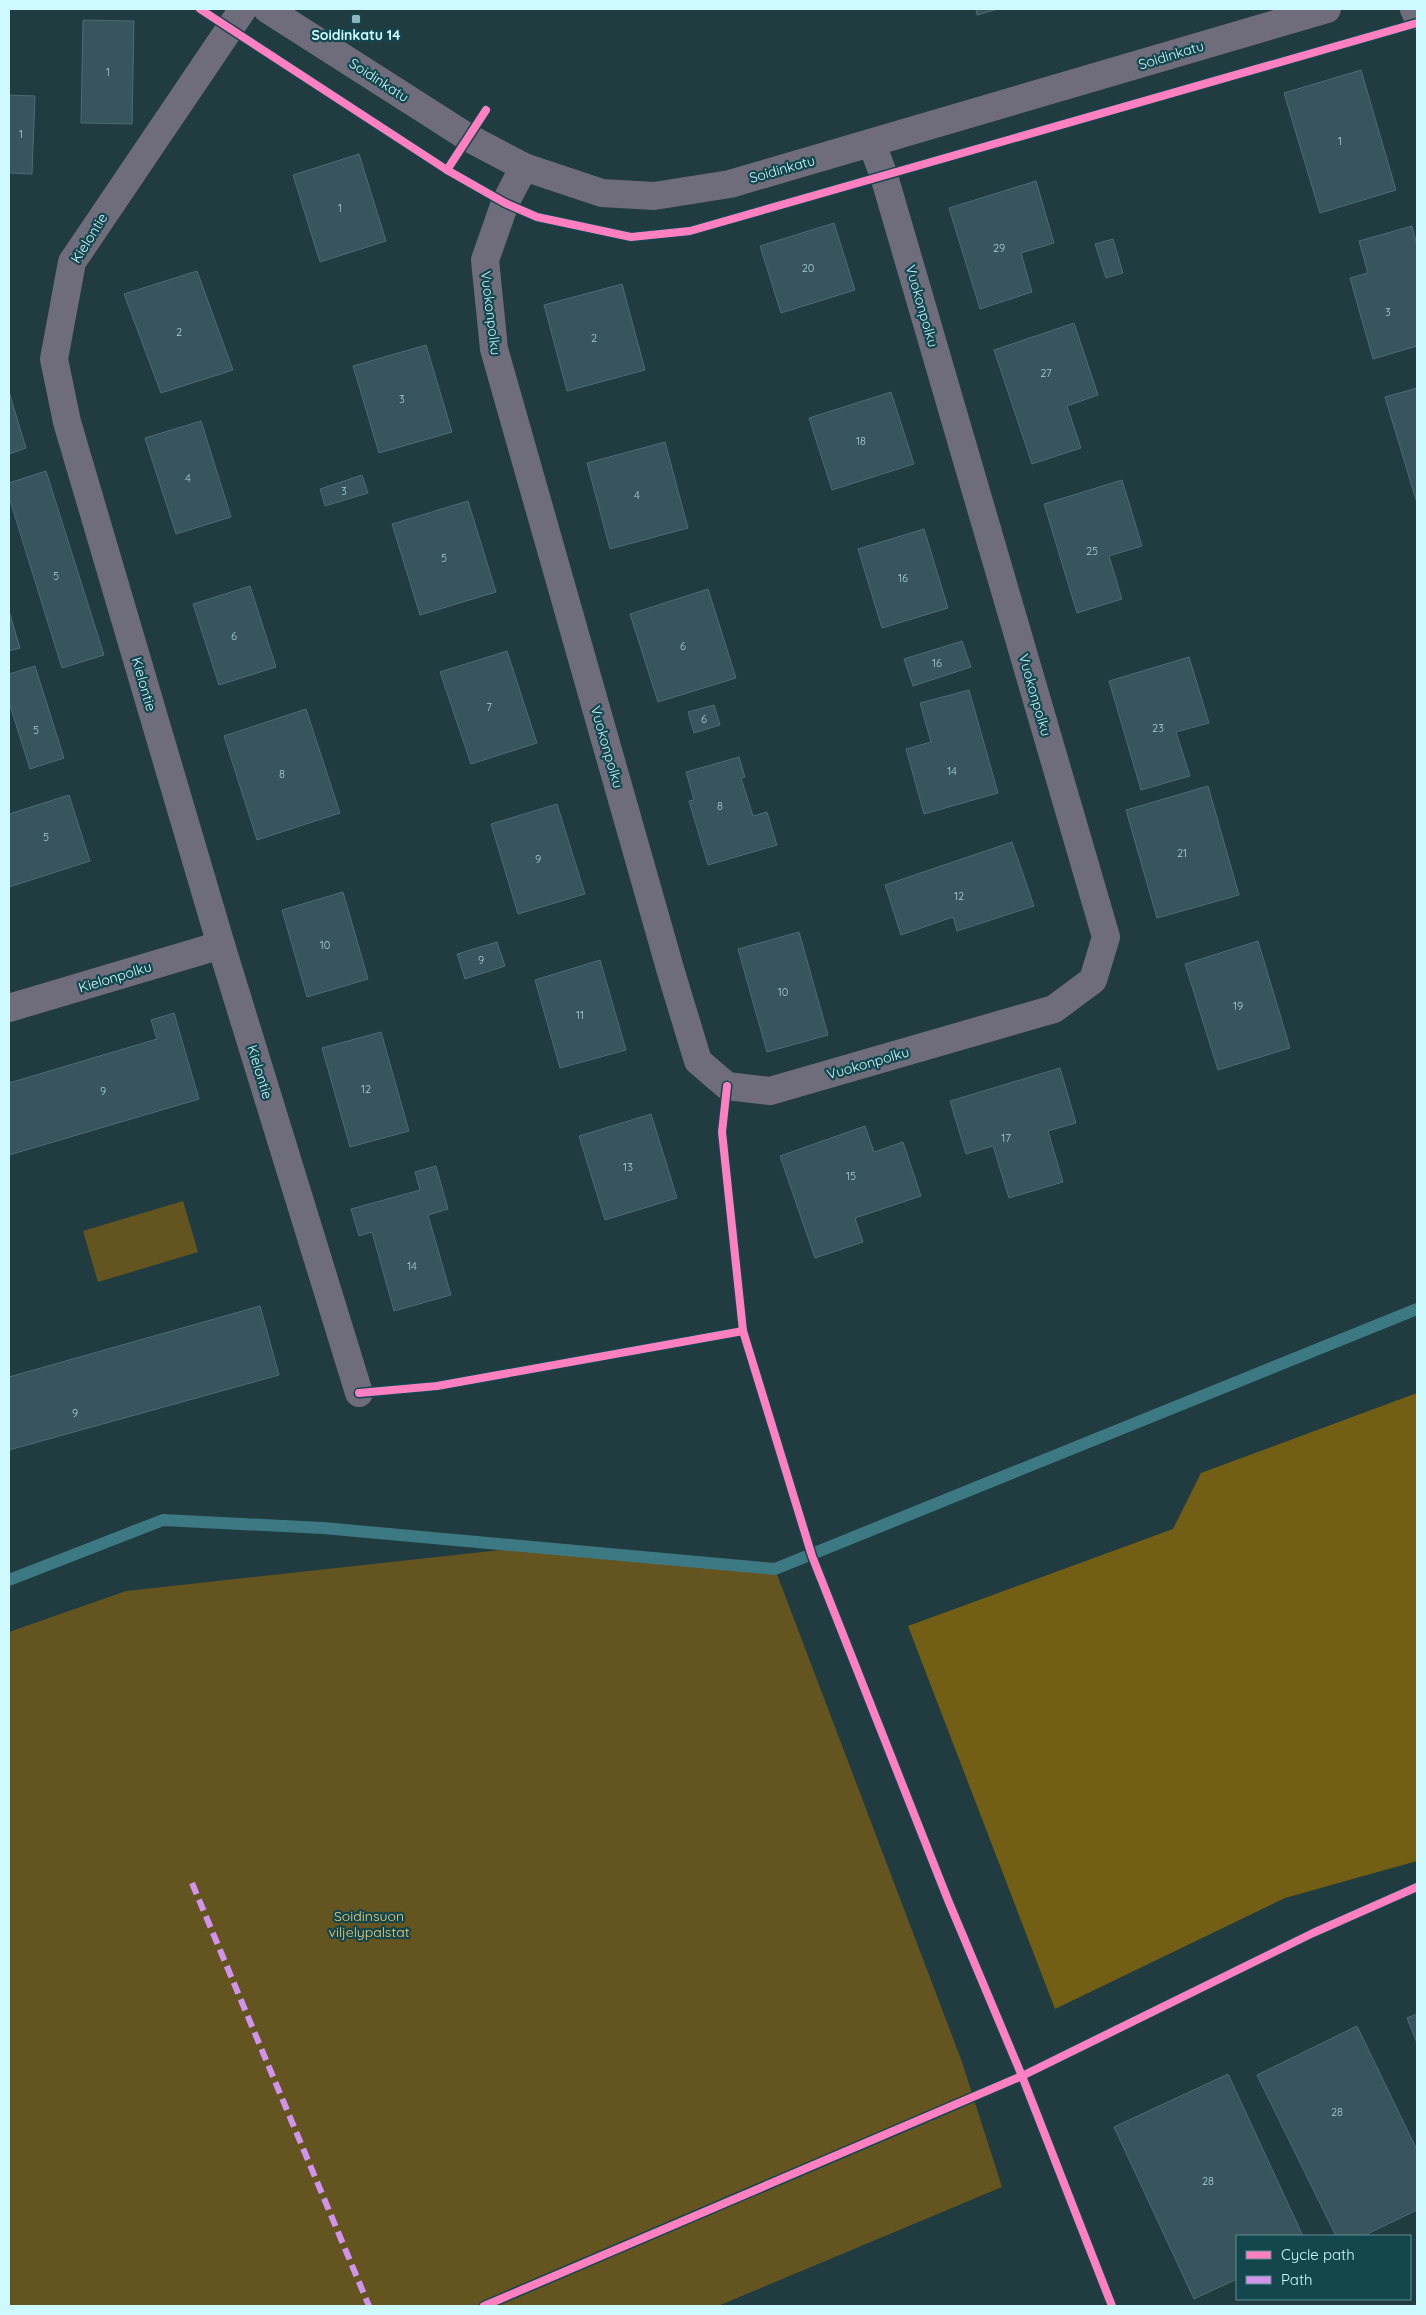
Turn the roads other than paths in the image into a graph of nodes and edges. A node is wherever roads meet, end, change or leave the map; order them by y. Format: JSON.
{"nodes":[{"id":1,"x":243,"y":9,"type":"edge"},
{"id":2,"x":267,"y":9,"type":"edge"},
{"id":3,"x":1327,"y":9,"type":"edge"},
{"id":4,"x":1414,"y":9,"type":"edge"},
{"id":5,"x":1417,"y":16,"type":"edge"},
{"id":6,"x":872,"y":144,"type":"junction"},
{"id":7,"x":524,"y":167,"type":"junction"},
{"id":8,"x":221,"y":945,"type":"junction"},
{"id":9,"x":9,"y":1008,"type":"edge"},
{"id":10,"x":359,"y":1394,"type":"dead end"}],
"edges":[{"from":1,"to":8,"type":"street","name":"Kielontie"},
{"from":2,"to":7,"type":"street","name":"Soidinkatu"},
{"from":3,"to":6,"type":"street","name":"Soidinkatu"},
{"from":4,"to":5,"type":"street"},
{"from":6,"to":7,"type":"street","name":"Soidinkatu"},
{"from":6,"to":7,"type":"street","name":"Vuokonpolku"},
{"from":8,"to":9,"type":"street","name":"Kielonpolku"},
{"from":8,"to":10,"type":"street","name":"Kielontie"}]}
